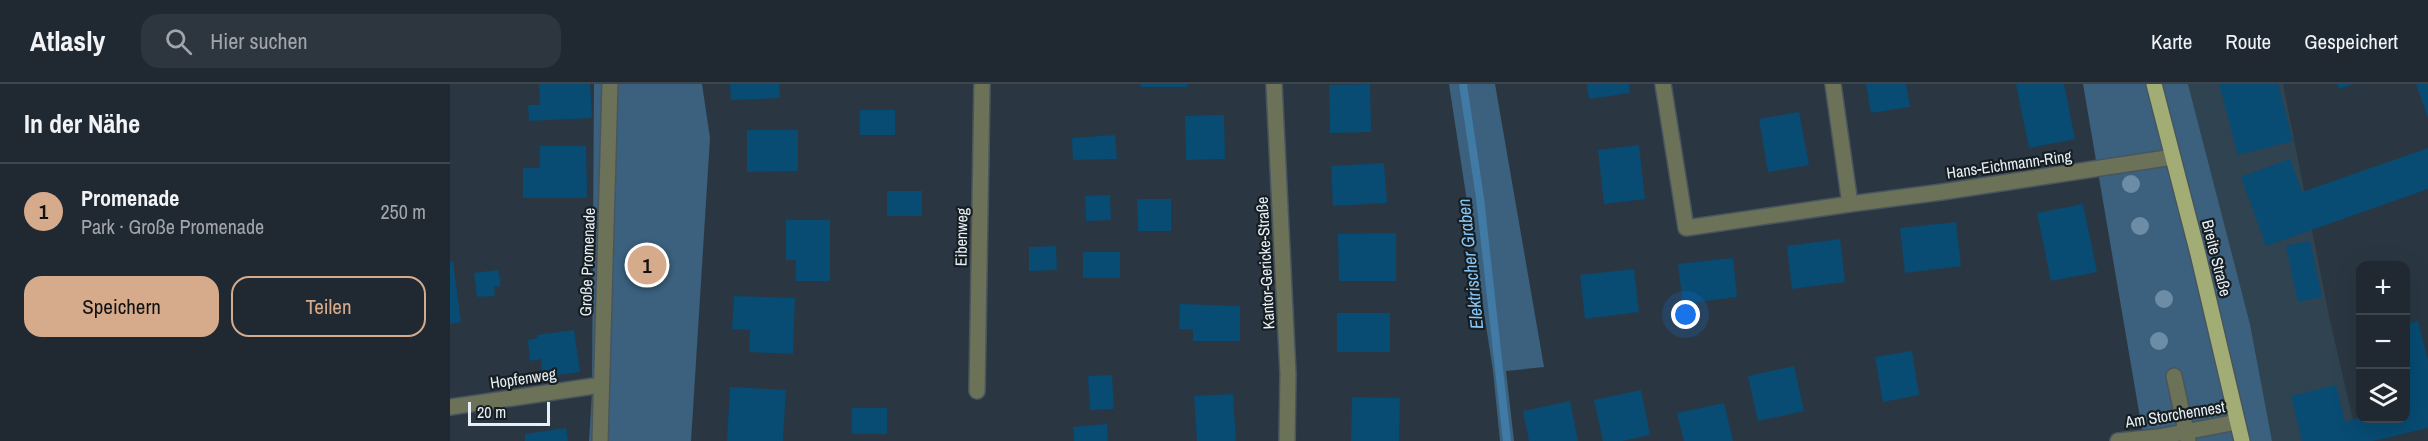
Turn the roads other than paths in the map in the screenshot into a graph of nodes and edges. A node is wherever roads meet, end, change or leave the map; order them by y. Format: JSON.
{"nodes":[{"id":1,"x":610,"y":84,"type":"edge"},
{"id":2,"x":982,"y":84,"type":"edge"},
{"id":3,"x":1274,"y":84,"type":"edge"},
{"id":4,"x":1663,"y":84,"type":"edge"},
{"id":5,"x":1833,"y":84,"type":"edge"},
{"id":6,"x":2154,"y":84,"type":"edge"},
{"id":7,"x":2173,"y":157,"type":"junction"},
{"id":8,"x":1850,"y":204,"type":"junction"},
{"id":9,"x":2174,"y":376,"type":"dead end"},
{"id":10,"x":601,"y":385,"type":"junction"},
{"id":11,"x":976,"y":391,"type":"dead end"},
{"id":12,"x":450,"y":407,"type":"edge"},
{"id":13,"x":2237,"y":422,"type":"junction"},
{"id":14,"x":2187,"y":436,"type":"edge"},
{"id":15,"x":600,"y":441,"type":"edge"},
{"id":16,"x":1287,"y":441,"type":"edge"},
{"id":17,"x":2118,"y":441,"type":"edge"},
{"id":18,"x":2242,"y":441,"type":"edge"}],
"edges":[{"from":1,"to":10,"type":"street","name":"Große Promenade"},
{"from":2,"to":11,"type":"street","name":"Eibenweg"},
{"from":3,"to":16,"type":"street","name":"Kantor-Gericke-Straße"},
{"from":4,"to":8,"type":"street","name":"Hans-Eichmann-Ring"},
{"from":5,"to":8,"type":"street"},
{"from":6,"to":7,"type":"main road","name":"Breite Straße"},
{"from":7,"to":8,"type":"street","name":"Hans-Eichmann-Ring"},
{"from":7,"to":13,"type":"main road","name":"Breite Straße"},
{"from":9,"to":14,"type":"street"},
{"from":10,"to":12,"type":"street","name":"Hopfenweg"},
{"from":10,"to":15,"type":"street","name":"Große Promenade"},
{"from":13,"to":14,"type":"street","name":"Am Storchennest"},
{"from":13,"to":18,"type":"main road","name":"Breite Straße"},
{"from":14,"to":17,"type":"street","name":"Am Storchennest"}]}
